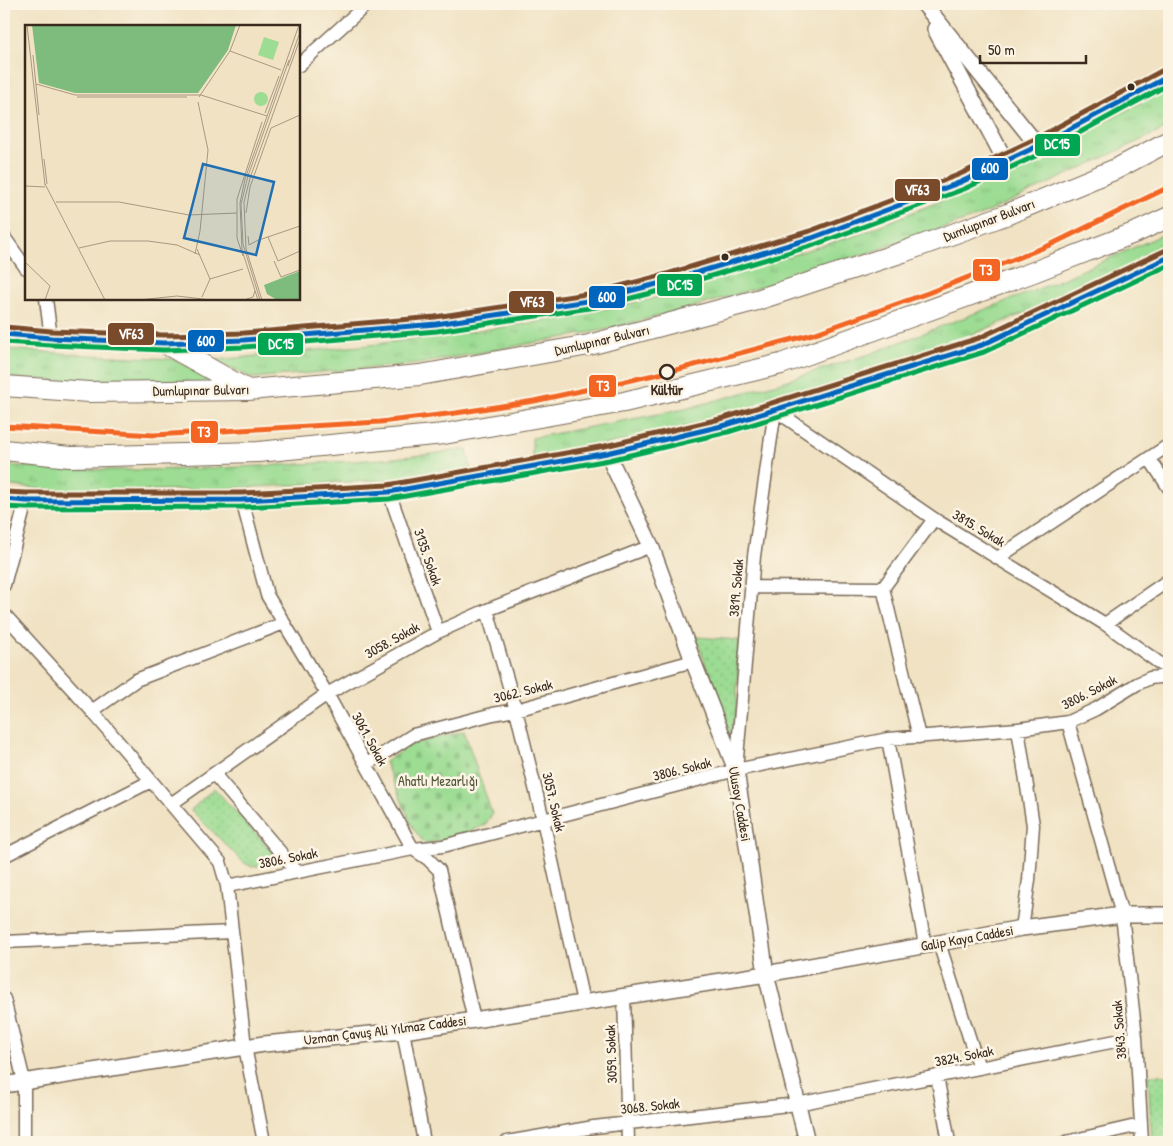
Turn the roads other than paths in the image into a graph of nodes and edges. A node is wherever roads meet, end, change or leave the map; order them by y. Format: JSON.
{"nodes":[{"id":1,"x":367,"y":4,"type":"edge"},
{"id":2,"x":923,"y":4,"type":"edge"},
{"id":3,"x":300,"y":64,"type":"edge"},
{"id":4,"x":1169,"y":76,"type":"edge"},
{"id":5,"x":1169,"y":141,"type":"edge"},
{"id":6,"x":1038,"y":146,"type":"junction"},
{"id":7,"x":1006,"y":162,"type":"junction"},
{"id":8,"x":1169,"y":217,"type":"edge"},
{"id":9,"x":4,"y":237,"type":"edge"},
{"id":10,"x":1169,"y":257,"type":"edge"},
{"id":11,"x":25,"y":267,"type":"edge"},
{"id":12,"x":46,"y":300,"type":"edge"},
{"id":13,"x":4,"y":334,"type":"edge"},
{"id":14,"x":51,"y":338,"type":"junction"},
{"id":15,"x":164,"y":343,"type":"junction"},
{"id":16,"x":4,"y":386,"type":"edge"},
{"id":17,"x":248,"y":390,"type":"junction"},
{"id":18,"x":775,"y":410,"type":"junction"},
{"id":19,"x":1169,"y":445,"type":"edge"},
{"id":20,"x":4,"y":450,"type":"edge"},
{"id":21,"x":607,"y":453,"type":"junction"},
{"id":22,"x":1149,"y":458,"type":"junction"},
{"id":23,"x":1169,"y":488,"type":"edge"},
{"id":24,"x":389,"y":492,"type":"junction"},
{"id":25,"x":4,"y":499,"type":"edge"},
{"id":26,"x":242,"y":500,"type":"junction"},
{"id":27,"x":26,"y":501,"type":"junction"},
{"id":28,"x":934,"y":519,"type":"junction"},
{"id":29,"x":651,"y":546,"type":"junction"},
{"id":30,"x":999,"y":558,"type":"junction"},
{"id":31,"x":1169,"y":580,"type":"edge"},
{"id":32,"x":4,"y":585,"type":"edge"},
{"id":33,"x":751,"y":587,"type":"junction"},
{"id":34,"x":883,"y":588,"type":"junction"},
{"id":35,"x":487,"y":610,"type":"junction"},
{"id":36,"x":4,"y":614,"type":"edge"},
{"id":37,"x":284,"y":623,"type":"junction"},
{"id":38,"x":1105,"y":624,"type":"junction"},
{"id":39,"x":438,"y":632,"type":"junction"},
{"id":40,"x":693,"y":661,"type":"junction"},
{"id":41,"x":1169,"y":670,"type":"edge"},
{"id":42,"x":1169,"y":676,"type":"edge"},
{"id":43,"x":327,"y":694,"type":"junction"},
{"id":44,"x":516,"y":710,"type":"junction"},
{"id":45,"x":92,"y":711,"type":"junction"},
{"id":46,"x":1068,"y":722,"type":"junction"},
{"id":47,"x":1018,"y":729,"type":"junction"},
{"id":48,"x":919,"y":737,"type":"junction"},
{"id":49,"x":888,"y":739,"type":"junction"},
{"id":50,"x":367,"y":764,"type":"junction"},
{"id":51,"x":736,"y":770,"type":"junction"},
{"id":52,"x":214,"y":774,"type":"junction"},
{"id":53,"x":151,"y":781,"type":"junction"},
{"id":54,"x":172,"y":804,"type":"junction"},
{"id":55,"x":543,"y":820,"type":"junction"},
{"id":56,"x":413,"y":849,"type":"junction"},
{"id":57,"x":4,"y":856,"type":"edge"},
{"id":58,"x":298,"y":872,"type":"junction"},
{"id":59,"x":227,"y":886,"type":"junction"},
{"id":60,"x":1122,"y":915,"type":"junction"},
{"id":61,"x":1169,"y":915,"type":"edge"},
{"id":62,"x":1022,"y":928,"type":"junction"},
{"id":63,"x":232,"y":932,"type":"junction"},
{"id":64,"x":4,"y":942,"type":"edge"},
{"id":65,"x":932,"y":944,"type":"junction"},
{"id":66,"x":766,"y":974,"type":"junction"},
{"id":67,"x":624,"y":995,"type":"junction"},
{"id":68,"x":4,"y":999,"type":"edge"},
{"id":69,"x":583,"y":1002,"type":"junction"},
{"id":70,"x":474,"y":1020,"type":"junction"},
{"id":71,"x":403,"y":1031,"type":"junction"},
{"id":72,"x":1136,"y":1037,"type":"junction"},
{"id":73,"x":244,"y":1047,"type":"junction"},
{"id":74,"x":980,"y":1068,"type":"junction"},
{"id":75,"x":937,"y":1076,"type":"junction"},
{"id":76,"x":24,"y":1081,"type":"junction"},
{"id":77,"x":4,"y":1084,"type":"edge"},
{"id":78,"x":797,"y":1104,"type":"junction"},
{"id":79,"x":628,"y":1123,"type":"junction"},
{"id":80,"x":1140,"y":1125,"type":"junction"},
{"id":81,"x":24,"y":1142,"type":"edge"},
{"id":82,"x":264,"y":1142,"type":"edge"},
{"id":83,"x":424,"y":1142,"type":"edge"},
{"id":84,"x":507,"y":1142,"type":"edge"},
{"id":85,"x":628,"y":1142,"type":"edge"},
{"id":86,"x":807,"y":1142,"type":"edge"},
{"id":87,"x":949,"y":1142,"type":"edge"},
{"id":88,"x":1066,"y":1142,"type":"edge"},
{"id":89,"x":1142,"y":1142,"type":"edge"}],
"edges":[{"from":1,"to":3,"type":"street"},
{"from":2,"to":6,"type":"street"},
{"from":2,"to":7,"type":"street"},
{"from":4,"to":6,"type":"street"},
{"from":5,"to":17,"type":"highway","name":"Dumlupınar Bulvarı"},
{"from":6,"to":7,"type":"street"},
{"from":7,"to":15,"type":"street"},
{"from":8,"to":20,"type":"highway"},
{"from":9,"to":11,"type":"street"},
{"from":10,"to":18,"type":"street"},
{"from":12,"to":14,"type":"street"},
{"from":13,"to":14,"type":"street"},
{"from":14,"to":15,"type":"street"},
{"from":15,"to":17,"type":"highway"},
{"from":16,"to":17,"type":"highway","name":"Dumlupınar Bulvarı"},
{"from":18,"to":21,"type":"street"},
{"from":18,"to":28,"type":"street","name":"3815. Sokak"},
{"from":18,"to":33,"type":"street","name":"3819. Sokak"},
{"from":19,"to":22,"type":"street"},
{"from":21,"to":24,"type":"street"},
{"from":21,"to":29,"type":"street","name":"Ulusoy Caddesi"},
{"from":22,"to":23,"type":"street"},
{"from":22,"to":30,"type":"street"},
{"from":24,"to":26,"type":"street"},
{"from":24,"to":39,"type":"street","name":"3135. Sokak"},
{"from":25,"to":27,"type":"street"},
{"from":26,"to":27,"type":"street"},
{"from":26,"to":37,"type":"street","name":"3061. Sokak"},
{"from":27,"to":32,"type":"street"},
{"from":28,"to":30,"type":"street","name":"3815. Sokak"},
{"from":28,"to":34,"type":"street"},
{"from":29,"to":35,"type":"street","name":"3058. Sokak"},
{"from":29,"to":40,"type":"street","name":"Ulusoy Caddesi"},
{"from":30,"to":38,"type":"street","name":"3815. Sokak"},
{"from":31,"to":38,"type":"street"},
{"from":33,"to":34,"type":"street"},
{"from":33,"to":51,"type":"street","name":"3819. Sokak"},
{"from":34,"to":48,"type":"street"},
{"from":35,"to":39,"type":"street","name":"3058. Sokak"},
{"from":35,"to":44,"type":"street","name":"3057. Sokak"},
{"from":36,"to":45,"type":"street"},
{"from":37,"to":43,"type":"street","name":"3061. Sokak"},
{"from":37,"to":45,"type":"street"},
{"from":38,"to":41,"type":"street","name":"3815. Sokak"},
{"from":39,"to":43,"type":"street","name":"3058. Sokak"},
{"from":40,"to":44,"type":"street","name":"3062. Sokak"},
{"from":40,"to":51,"type":"street","name":"Ulusoy Caddesi"},
{"from":42,"to":46,"type":"street","name":"3806. Sokak"},
{"from":43,"to":50,"type":"street","name":"3061. Sokak"},
{"from":43,"to":52,"type":"street","name":"3058. Sokak"},
{"from":44,"to":50,"type":"street","name":"3062. Sokak"},
{"from":44,"to":55,"type":"street","name":"3057. Sokak"},
{"from":45,"to":53,"type":"street"},
{"from":46,"to":47,"type":"street","name":"3806. Sokak"},
{"from":46,"to":60,"type":"street","name":"3843. Sokak"},
{"from":47,"to":48,"type":"street","name":"3806. Sokak"},
{"from":47,"to":62,"type":"street"},
{"from":48,"to":49,"type":"street","name":"3806. Sokak"},
{"from":49,"to":51,"type":"street","name":"3806. Sokak"},
{"from":49,"to":65,"type":"street"},
{"from":50,"to":56,"type":"street","name":"3061. Sokak"},
{"from":51,"to":55,"type":"street","name":"3806. Sokak"},
{"from":51,"to":66,"type":"street","name":"Ulusoy Caddesi"},
{"from":52,"to":54,"type":"street","name":"3058. Sokak"},
{"from":52,"to":58,"type":"street"},
{"from":53,"to":54,"type":"street"},
{"from":53,"to":57,"type":"street"},
{"from":54,"to":59,"type":"street"},
{"from":55,"to":56,"type":"street","name":"3806. Sokak"},
{"from":55,"to":69,"type":"street","name":"3057. Sokak"},
{"from":56,"to":58,"type":"street","name":"3806. Sokak"},
{"from":56,"to":70,"type":"street","name":"3061. Sokak"},
{"from":58,"to":59,"type":"street","name":"3806. Sokak"},
{"from":59,"to":63,"type":"street"},
{"from":60,"to":61,"type":"street","name":"Galip Kaya Caddesi"},
{"from":60,"to":62,"type":"street","name":"Galip Kaya Caddesi"},
{"from":60,"to":72,"type":"street","name":"3843. Sokak"},
{"from":62,"to":65,"type":"street","name":"Galip Kaya Caddesi"},
{"from":63,"to":64,"type":"street"},
{"from":63,"to":73,"type":"street"},
{"from":65,"to":66,"type":"street","name":"Galip Kaya Caddesi"},
{"from":65,"to":74,"type":"street"},
{"from":66,"to":67,"type":"street","name":"Uzman Çavuş Ali Yılmaz Caddesi"},
{"from":66,"to":78,"type":"street","name":"Ulusoy Caddesi"},
{"from":67,"to":69,"type":"street","name":"Uzman Çavuş Ali Yılmaz Caddesi"},
{"from":67,"to":79,"type":"street","name":"3059. Sokak"},
{"from":68,"to":76,"type":"street"},
{"from":69,"to":70,"type":"street","name":"Uzman Çavuş Ali Yılmaz Caddesi"},
{"from":70,"to":71,"type":"street","name":"Uzman Çavuş Ali Yılmaz Caddesi"},
{"from":71,"to":73,"type":"street","name":"Uzman Çavuş Ali Yılmaz Caddesi"},
{"from":71,"to":83,"type":"street"},
{"from":72,"to":74,"type":"street","name":"3824. Sokak"},
{"from":72,"to":80,"type":"street","name":"3843. Sokak"},
{"from":73,"to":76,"type":"street","name":"Uzman Çavuş Ali Yılmaz Caddesi"},
{"from":73,"to":82,"type":"street"},
{"from":74,"to":75,"type":"street","name":"3824. Sokak"},
{"from":75,"to":78,"type":"street","name":"3824. Sokak"},
{"from":75,"to":87,"type":"street"},
{"from":76,"to":77,"type":"street","name":"Uzman Çavuş Ali Yılmaz Caddesi"},
{"from":76,"to":81,"type":"street"},
{"from":78,"to":79,"type":"street","name":"3068. Sokak"},
{"from":78,"to":86,"type":"street","name":"Ulusoy Caddesi"},
{"from":79,"to":84,"type":"street","name":"3068. Sokak"},
{"from":79,"to":85,"type":"street","name":"3059. Sokak"},
{"from":80,"to":88,"type":"street"},
{"from":80,"to":89,"type":"street","name":"3843. Sokak"}]}
